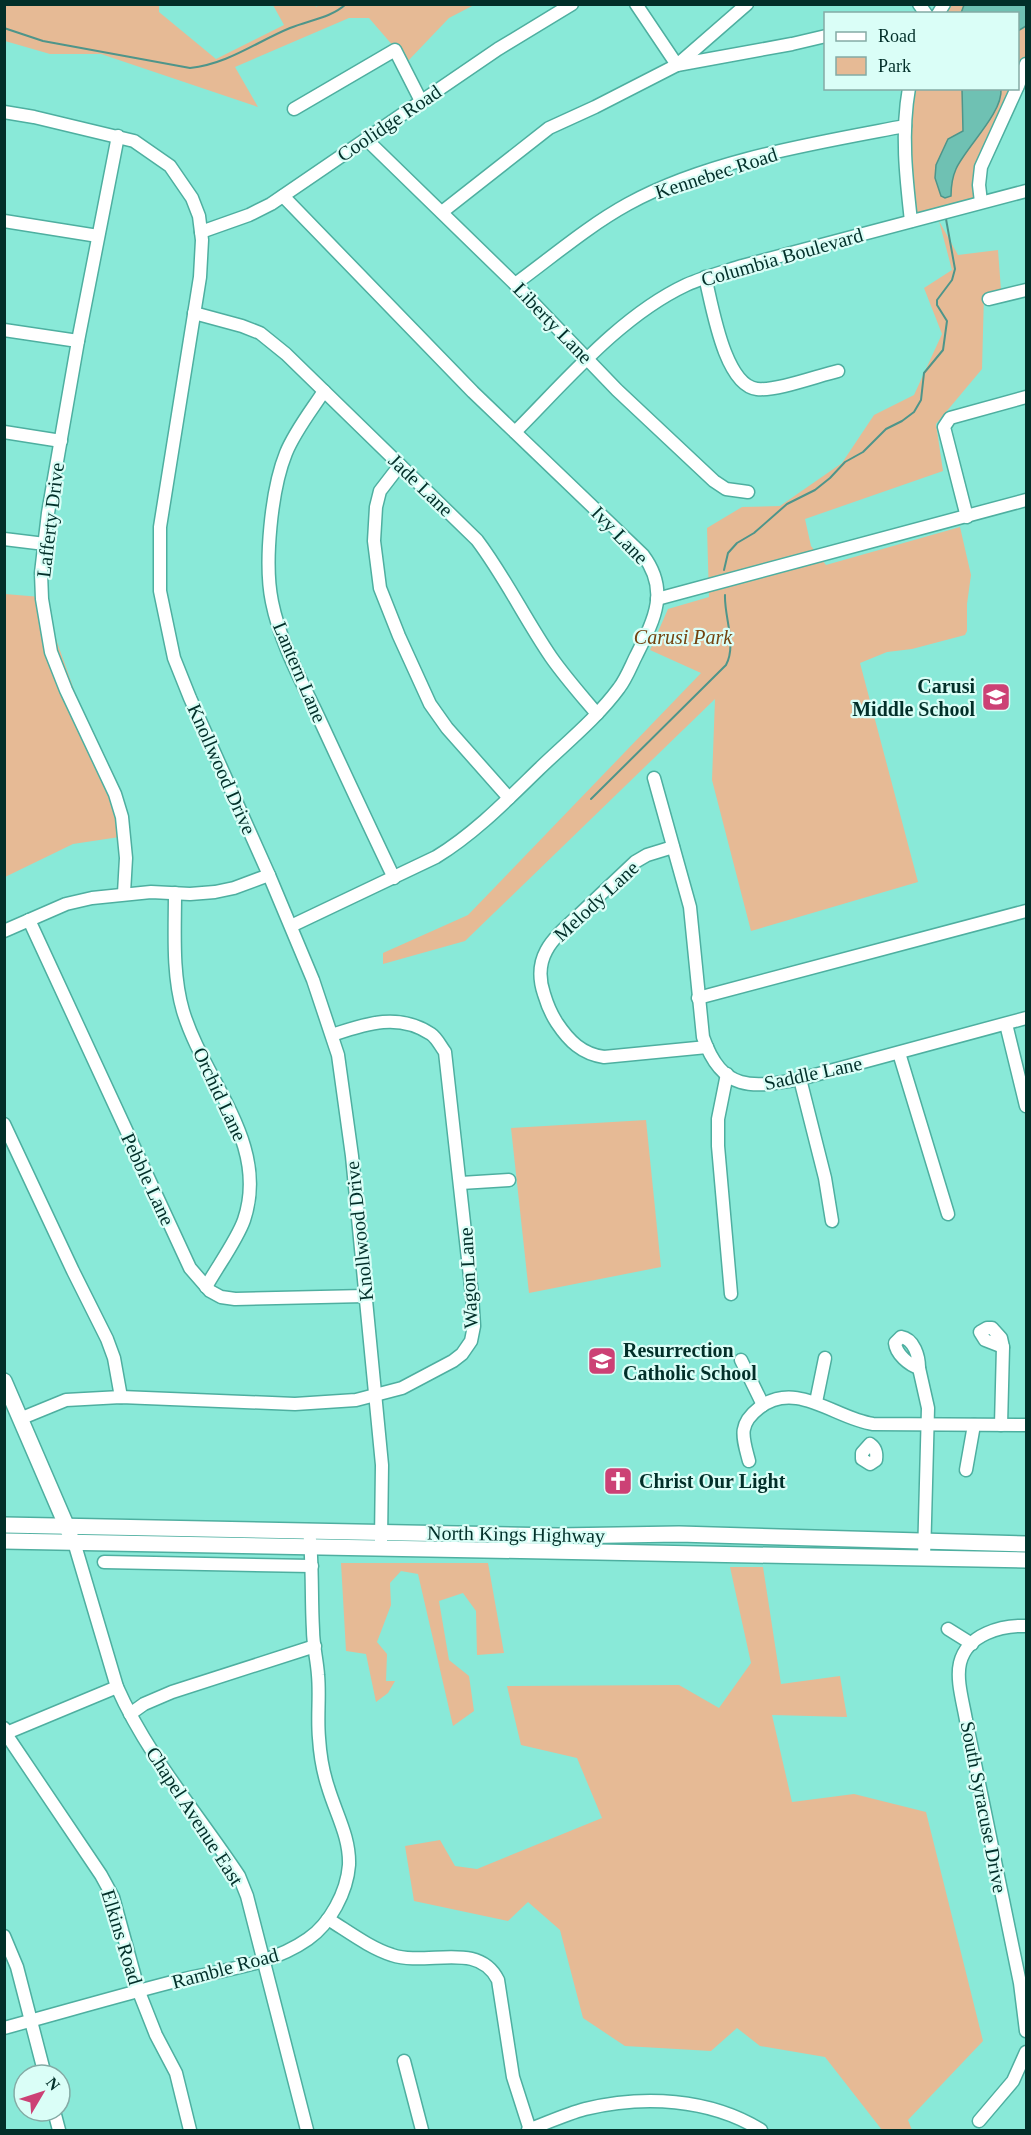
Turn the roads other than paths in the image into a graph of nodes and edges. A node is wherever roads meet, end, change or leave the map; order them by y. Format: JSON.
{"nodes":[{"id":1,"x":572,"y":4,"type":"edge"},
{"id":2,"x":636,"y":4,"type":"edge"},
{"id":3,"x":747,"y":4,"type":"edge"},
{"id":4,"x":824,"y":36,"type":"edge"},
{"id":5,"x":677,"y":64,"type":"junction"},
{"id":6,"x":1026,"y":64,"type":"edge"},
{"id":7,"x":1019,"y":82,"type":"edge"},
{"id":8,"x":909,"y":90,"type":"edge"},
{"id":9,"x":1016,"y":90,"type":"edge"},
{"id":10,"x":421,"y":101,"type":"junction"},
{"id":11,"x":294,"y":110,"type":"dead end"},
{"id":12,"x":4,"y":112,"type":"edge"},
{"id":13,"x":905,"y":126,"type":"junction"},
{"id":14,"x":118,"y":136,"type":"junction"},
{"id":15,"x":366,"y":139,"type":"junction"},
{"id":16,"x":1026,"y":191,"type":"edge"},
{"id":17,"x":283,"y":196,"type":"junction"},
{"id":18,"x":981,"y":202,"type":"junction"},
{"id":19,"x":442,"y":212,"type":"junction"},
{"id":20,"x":4,"y":221,"type":"edge"},
{"id":21,"x":911,"y":221,"type":"junction"},
{"id":22,"x":201,"y":232,"type":"junction"},
{"id":23,"x":98,"y":236,"type":"junction"},
{"id":24,"x":705,"y":277,"type":"junction"},
{"id":25,"x":515,"y":284,"type":"junction"},
{"id":26,"x":1026,"y":290,"type":"edge"},
{"id":27,"x":988,"y":299,"type":"dead end"},
{"id":28,"x":194,"y":313,"type":"junction"},
{"id":29,"x":4,"y":330,"type":"edge"},
{"id":30,"x":78,"y":341,"type":"junction"},
{"id":31,"x":587,"y":359,"type":"junction"},
{"id":32,"x":838,"y":371,"type":"dead end"},
{"id":33,"x":324,"y":391,"type":"junction"},
{"id":34,"x":1026,"y":397,"type":"edge"},
{"id":35,"x":4,"y":432,"type":"edge"},
{"id":36,"x":515,"y":432,"type":"junction"},
{"id":37,"x":61,"y":441,"type":"junction"},
{"id":38,"x":400,"y":465,"type":"junction"},
{"id":39,"x":748,"y":492,"type":"dead end"},
{"id":40,"x":1026,"y":500,"type":"edge"},
{"id":41,"x":967,"y":517,"type":"junction"},
{"id":42,"x":4,"y":539,"type":"edge"},
{"id":43,"x":45,"y":544,"type":"junction"},
{"id":44,"x":657,"y":599,"type":"junction"},
{"id":45,"x":597,"y":714,"type":"junction"},
{"id":46,"x":654,"y":778,"type":"dead end"},
{"id":47,"x":509,"y":798,"type":"junction"},
{"id":48,"x":673,"y":847,"type":"junction"},
{"id":49,"x":269,"y":875,"type":"junction"},
{"id":50,"x":394,"y":878,"type":"junction"},
{"id":51,"x":123,"y":893,"type":"junction"},
{"id":52,"x":175,"y":893,"type":"junction"},
{"id":53,"x":1026,"y":911,"type":"edge"},
{"id":54,"x":29,"y":920,"type":"junction"},
{"id":55,"x":291,"y":926,"type":"junction"},
{"id":56,"x":4,"y":931,"type":"edge"},
{"id":57,"x":698,"y":998,"type":"junction"},
{"id":58,"x":1026,"y":1018,"type":"edge"},
{"id":59,"x":1006,"y":1024,"type":"junction"},
{"id":60,"x":332,"y":1035,"type":"junction"},
{"id":61,"x":707,"y":1047,"type":"junction"},
{"id":62,"x":899,"y":1053,"type":"junction"},
{"id":63,"x":727,"y":1074,"type":"junction"},
{"id":64,"x":800,"y":1079,"type":"junction"},
{"id":65,"x":1026,"y":1106,"type":"edge"},
{"id":66,"x":4,"y":1124,"type":"edge"},
{"id":67,"x":509,"y":1180,"type":"dead end"},
{"id":68,"x":461,"y":1184,"type":"junction"},
{"id":69,"x":948,"y":1214,"type":"dead end"},
{"id":70,"x":832,"y":1221,"type":"dead end"},
{"id":71,"x":206,"y":1287,"type":"junction"},
{"id":72,"x":731,"y":1294,"type":"dead end"},
{"id":73,"x":365,"y":1296,"type":"junction"},
{"id":74,"x":1003,"y":1347,"type":"dead end"},
{"id":75,"x":825,"y":1358,"type":"dead end"},
{"id":76,"x":741,"y":1360,"type":"dead end"},
{"id":77,"x":920,"y":1368,"type":"dead end"},
{"id":78,"x":4,"y":1381,"type":"edge"},
{"id":79,"x":375,"y":1394,"type":"junction"},
{"id":80,"x":120,"y":1397,"type":"junction"},
{"id":81,"x":816,"y":1402,"type":"junction"},
{"id":82,"x":763,"y":1405,"type":"junction"},
{"id":83,"x":22,"y":1418,"type":"junction"},
{"id":84,"x":928,"y":1425,"type":"junction"},
{"id":85,"x":974,"y":1425,"type":"junction"},
{"id":86,"x":1001,"y":1425,"type":"junction"},
{"id":87,"x":1026,"y":1425,"type":"edge"},
{"id":88,"x":749,"y":1461,"type":"dead end"},
{"id":89,"x":966,"y":1470,"type":"dead end"},
{"id":90,"x":4,"y":1525,"type":"edge"},
{"id":91,"x":68,"y":1526,"type":"junction"},
{"id":92,"x":309,"y":1530,"type":"junction"},
{"id":93,"x":381,"y":1531,"type":"junction"},
{"id":94,"x":4,"y":1541,"type":"edge"},
{"id":95,"x":926,"y":1541,"type":"junction"},
{"id":96,"x":74,"y":1542,"type":"junction"},
{"id":97,"x":96,"y":1543,"type":"junction"},
{"id":98,"x":1026,"y":1544,"type":"edge"},
{"id":99,"x":311,"y":1546,"type":"junction"},
{"id":100,"x":381,"y":1547,"type":"junction"},
{"id":101,"x":924,"y":1558,"type":"junction"},
{"id":102,"x":1026,"y":1560,"type":"edge"},
{"id":103,"x":104,"y":1562,"type":"dead end"},
{"id":104,"x":120,"y":1562,"type":"junction"},
{"id":105,"x":312,"y":1566,"type":"junction"},
{"id":106,"x":1026,"y":1626,"type":"edge"},
{"id":107,"x":948,"y":1629,"type":"dead end"},
{"id":108,"x":972,"y":1644,"type":"junction"},
{"id":109,"x":315,"y":1646,"type":"junction"},
{"id":110,"x":117,"y":1687,"type":"junction"},
{"id":111,"x":130,"y":1714,"type":"junction"},
{"id":112,"x":5,"y":1732,"type":"edge"},
{"id":113,"x":328,"y":1919,"type":"junction"},
{"id":114,"x":4,"y":1936,"type":"edge"},
{"id":115,"x":263,"y":1961,"type":"junction"},
{"id":116,"x":139,"y":1992,"type":"junction"},
{"id":117,"x":32,"y":2021,"type":"junction"},
{"id":118,"x":4,"y":2028,"type":"edge"},
{"id":119,"x":1026,"y":2031,"type":"edge"},
{"id":120,"x":1026,"y":2053,"type":"edge"},
{"id":121,"x":404,"y":2061,"type":"dead end"},
{"id":122,"x":42,"y":2063,"type":"edge"},
{"id":123,"x":979,"y":2121,"type":"dead end"},
{"id":124,"x":190,"y":2130,"type":"edge"},
{"id":125,"x":307,"y":2130,"type":"edge"},
{"id":126,"x":422,"y":2130,"type":"edge"},
{"id":127,"x":529,"y":2130,"type":"edge"},
{"id":128,"x":760,"y":2130,"type":"edge"}],
"edges":[{"from":1,"to":10,"type":"street","name":"Coolidge Road"},
{"from":2,"to":5,"type":"street"},
{"from":3,"to":5,"type":"street"},
{"from":4,"to":5,"type":"street"},
{"from":5,"to":19,"type":"street"},
{"from":6,"to":7,"type":"street"},
{"from":8,"to":13,"type":"street"},
{"from":9,"to":18,"type":"street"},
{"from":10,"to":11,"type":"street"},
{"from":10,"to":15,"type":"street","name":"Coolidge Road"},
{"from":12,"to":14,"type":"street","name":"Knollwood Drive"},
{"from":13,"to":21,"type":"street"},
{"from":13,"to":25,"type":"street","name":"Kennebec Road"},
{"from":14,"to":22,"type":"street","name":"Knollwood Drive"},
{"from":14,"to":23,"type":"street","name":"Lafferty Drive"},
{"from":15,"to":17,"type":"street","name":"Coolidge Road"},
{"from":15,"to":19,"type":"street","name":"Liberty Lane"},
{"from":16,"to":18,"type":"street","name":"Columbia Boulevard"},
{"from":17,"to":22,"type":"street","name":"Coolidge Road"},
{"from":17,"to":36,"type":"street","name":"Ivy Lane"},
{"from":18,"to":21,"type":"street","name":"Columbia Boulevard"},
{"from":19,"to":25,"type":"street","name":"Liberty Lane"},
{"from":20,"to":23,"type":"street"},
{"from":21,"to":24,"type":"street","name":"Columbia Boulevard"},
{"from":22,"to":28,"type":"street","name":"Knollwood Drive"},
{"from":23,"to":30,"type":"street","name":"Lafferty Drive"},
{"from":24,"to":31,"type":"street","name":"Columbia Boulevard"},
{"from":24,"to":32,"type":"street"},
{"from":25,"to":31,"type":"street","name":"Liberty Lane"},
{"from":26,"to":27,"type":"street"},
{"from":28,"to":33,"type":"street","name":"Jade Lane"},
{"from":28,"to":49,"type":"street","name":"Knollwood Drive"},
{"from":29,"to":30,"type":"street"},
{"from":30,"to":37,"type":"street","name":"Lafferty Drive"},
{"from":31,"to":36,"type":"street","name":"Columbia Boulevard"},
{"from":31,"to":39,"type":"street","name":"Liberty Lane"},
{"from":33,"to":38,"type":"street","name":"Jade Lane"},
{"from":33,"to":50,"type":"street","name":"Lantern Lane"},
{"from":34,"to":41,"type":"street"},
{"from":35,"to":37,"type":"street"},
{"from":36,"to":44,"type":"street","name":"Ivy Lane"},
{"from":37,"to":43,"type":"street","name":"Lafferty Drive"},
{"from":38,"to":45,"type":"street","name":"Jade Lane"},
{"from":38,"to":47,"type":"street"},
{"from":40,"to":41,"type":"street"},
{"from":41,"to":44,"type":"street"},
{"from":42,"to":43,"type":"street"},
{"from":43,"to":51,"type":"street","name":"Lafferty Drive"},
{"from":44,"to":45,"type":"street","name":"Ivy Lane"},
{"from":45,"to":47,"type":"street","name":"Ivy Lane"},
{"from":46,"to":48,"type":"street"},
{"from":47,"to":50,"type":"street","name":"Ivy Lane"},
{"from":48,"to":57,"type":"street"},
{"from":48,"to":61,"type":"street","name":"Melody Lane"},
{"from":49,"to":52,"type":"street"},
{"from":49,"to":55,"type":"street","name":"Knollwood Drive"},
{"from":50,"to":55,"type":"street","name":"Ivy Lane"},
{"from":51,"to":52,"type":"street"},
{"from":51,"to":54,"type":"street"},
{"from":52,"to":71,"type":"street","name":"Orchid Lane"},
{"from":53,"to":57,"type":"street"},
{"from":54,"to":56,"type":"street"},
{"from":54,"to":71,"type":"street","name":"Pebble Lane"},
{"from":55,"to":60,"type":"street","name":"Knollwood Drive"},
{"from":57,"to":61,"type":"street"},
{"from":58,"to":59,"type":"street","name":"Saddle Lane"},
{"from":59,"to":62,"type":"street","name":"Saddle Lane"},
{"from":59,"to":65,"type":"street"},
{"from":60,"to":68,"type":"street","name":"Wagon Lane"},
{"from":60,"to":73,"type":"street","name":"Knollwood Drive"},
{"from":61,"to":63,"type":"street"},
{"from":62,"to":64,"type":"street","name":"Saddle Lane"},
{"from":62,"to":69,"type":"street"},
{"from":63,"to":64,"type":"street","name":"Saddle Lane"},
{"from":63,"to":72,"type":"street"},
{"from":64,"to":70,"type":"street"},
{"from":66,"to":80,"type":"street"},
{"from":67,"to":68,"type":"street"},
{"from":68,"to":79,"type":"street","name":"Wagon Lane"},
{"from":71,"to":73,"type":"street","name":"Pebble Lane"},
{"from":73,"to":79,"type":"street","name":"Knollwood Drive"},
{"from":74,"to":86,"type":"street"},
{"from":75,"to":81,"type":"street"},
{"from":76,"to":82,"type":"street"},
{"from":77,"to":84,"type":"street"},
{"from":78,"to":83,"type":"main road"},
{"from":79,"to":80,"type":"street","name":"Wagon Lane"},
{"from":79,"to":93,"type":"street","name":"Knollwood Drive"},
{"from":80,"to":83,"type":"street","name":"Wagon Lane"},
{"from":81,"to":82,"type":"street"},
{"from":81,"to":84,"type":"street"},
{"from":82,"to":88,"type":"street"},
{"from":83,"to":91,"type":"main road"},
{"from":84,"to":85,"type":"street"},
{"from":84,"to":95,"type":"street"},
{"from":85,"to":86,"type":"street"},
{"from":85,"to":89,"type":"street"},
{"from":86,"to":87,"type":"street"},
{"from":90,"to":91,"type":"main road","name":"North Kings Highway"},
{"from":91,"to":92,"type":"main road","name":"North Kings Highway"},
{"from":91,"to":96,"type":"main road"},
{"from":92,"to":93,"type":"main road","name":"North Kings Highway"},
{"from":92,"to":99,"type":"street","name":"Ramble Road"},
{"from":93,"to":95,"type":"main road","name":"North Kings Highway"},
{"from":93,"to":100,"type":"street","name":"Knollwood Drive"},
{"from":94,"to":96,"type":"main road","name":"North Kings Highway"},
{"from":95,"to":98,"type":"main road","name":"North Kings Highway"},
{"from":95,"to":101,"type":"street"},
{"from":96,"to":97,"type":"main road","name":"North Kings Highway"},
{"from":96,"to":110,"type":"street","name":"Chapel Avenue East"},
{"from":97,"to":99,"type":"main road","name":"North Kings Highway"},
{"from":97,"to":104,"type":"street"},
{"from":99,"to":100,"type":"main road","name":"North Kings Highway"},
{"from":99,"to":105,"type":"street","name":"Ramble Road"},
{"from":100,"to":101,"type":"main road","name":"North Kings Highway"},
{"from":101,"to":102,"type":"main road","name":"North Kings Highway"},
{"from":103,"to":104,"type":"street"},
{"from":104,"to":105,"type":"street"},
{"from":105,"to":109,"type":"street","name":"Ramble Road"},
{"from":106,"to":108,"type":"street"},
{"from":107,"to":108,"type":"street"},
{"from":108,"to":119,"type":"street","name":"South Syracuse Drive"},
{"from":109,"to":111,"type":"street"},
{"from":109,"to":113,"type":"street","name":"Ramble Road"},
{"from":110,"to":111,"type":"street","name":"Chapel Avenue East"},
{"from":110,"to":112,"type":"street"},
{"from":111,"to":115,"type":"street","name":"Chapel Avenue East"},
{"from":112,"to":116,"type":"street","name":"Elkins Road"},
{"from":113,"to":115,"type":"street","name":"Ramble Road"},
{"from":113,"to":127,"type":"street"},
{"from":114,"to":117,"type":"street"},
{"from":115,"to":116,"type":"street","name":"Ramble Road"},
{"from":115,"to":125,"type":"street","name":"Chapel Avenue East"},
{"from":116,"to":117,"type":"street","name":"Ramble Road"},
{"from":116,"to":124,"type":"street","name":"Elkins Road"},
{"from":117,"to":118,"type":"street","name":"Ramble Road"},
{"from":117,"to":122,"type":"street"},
{"from":120,"to":123,"type":"street"},
{"from":121,"to":126,"type":"street"},
{"from":127,"to":128,"type":"street"}]}
